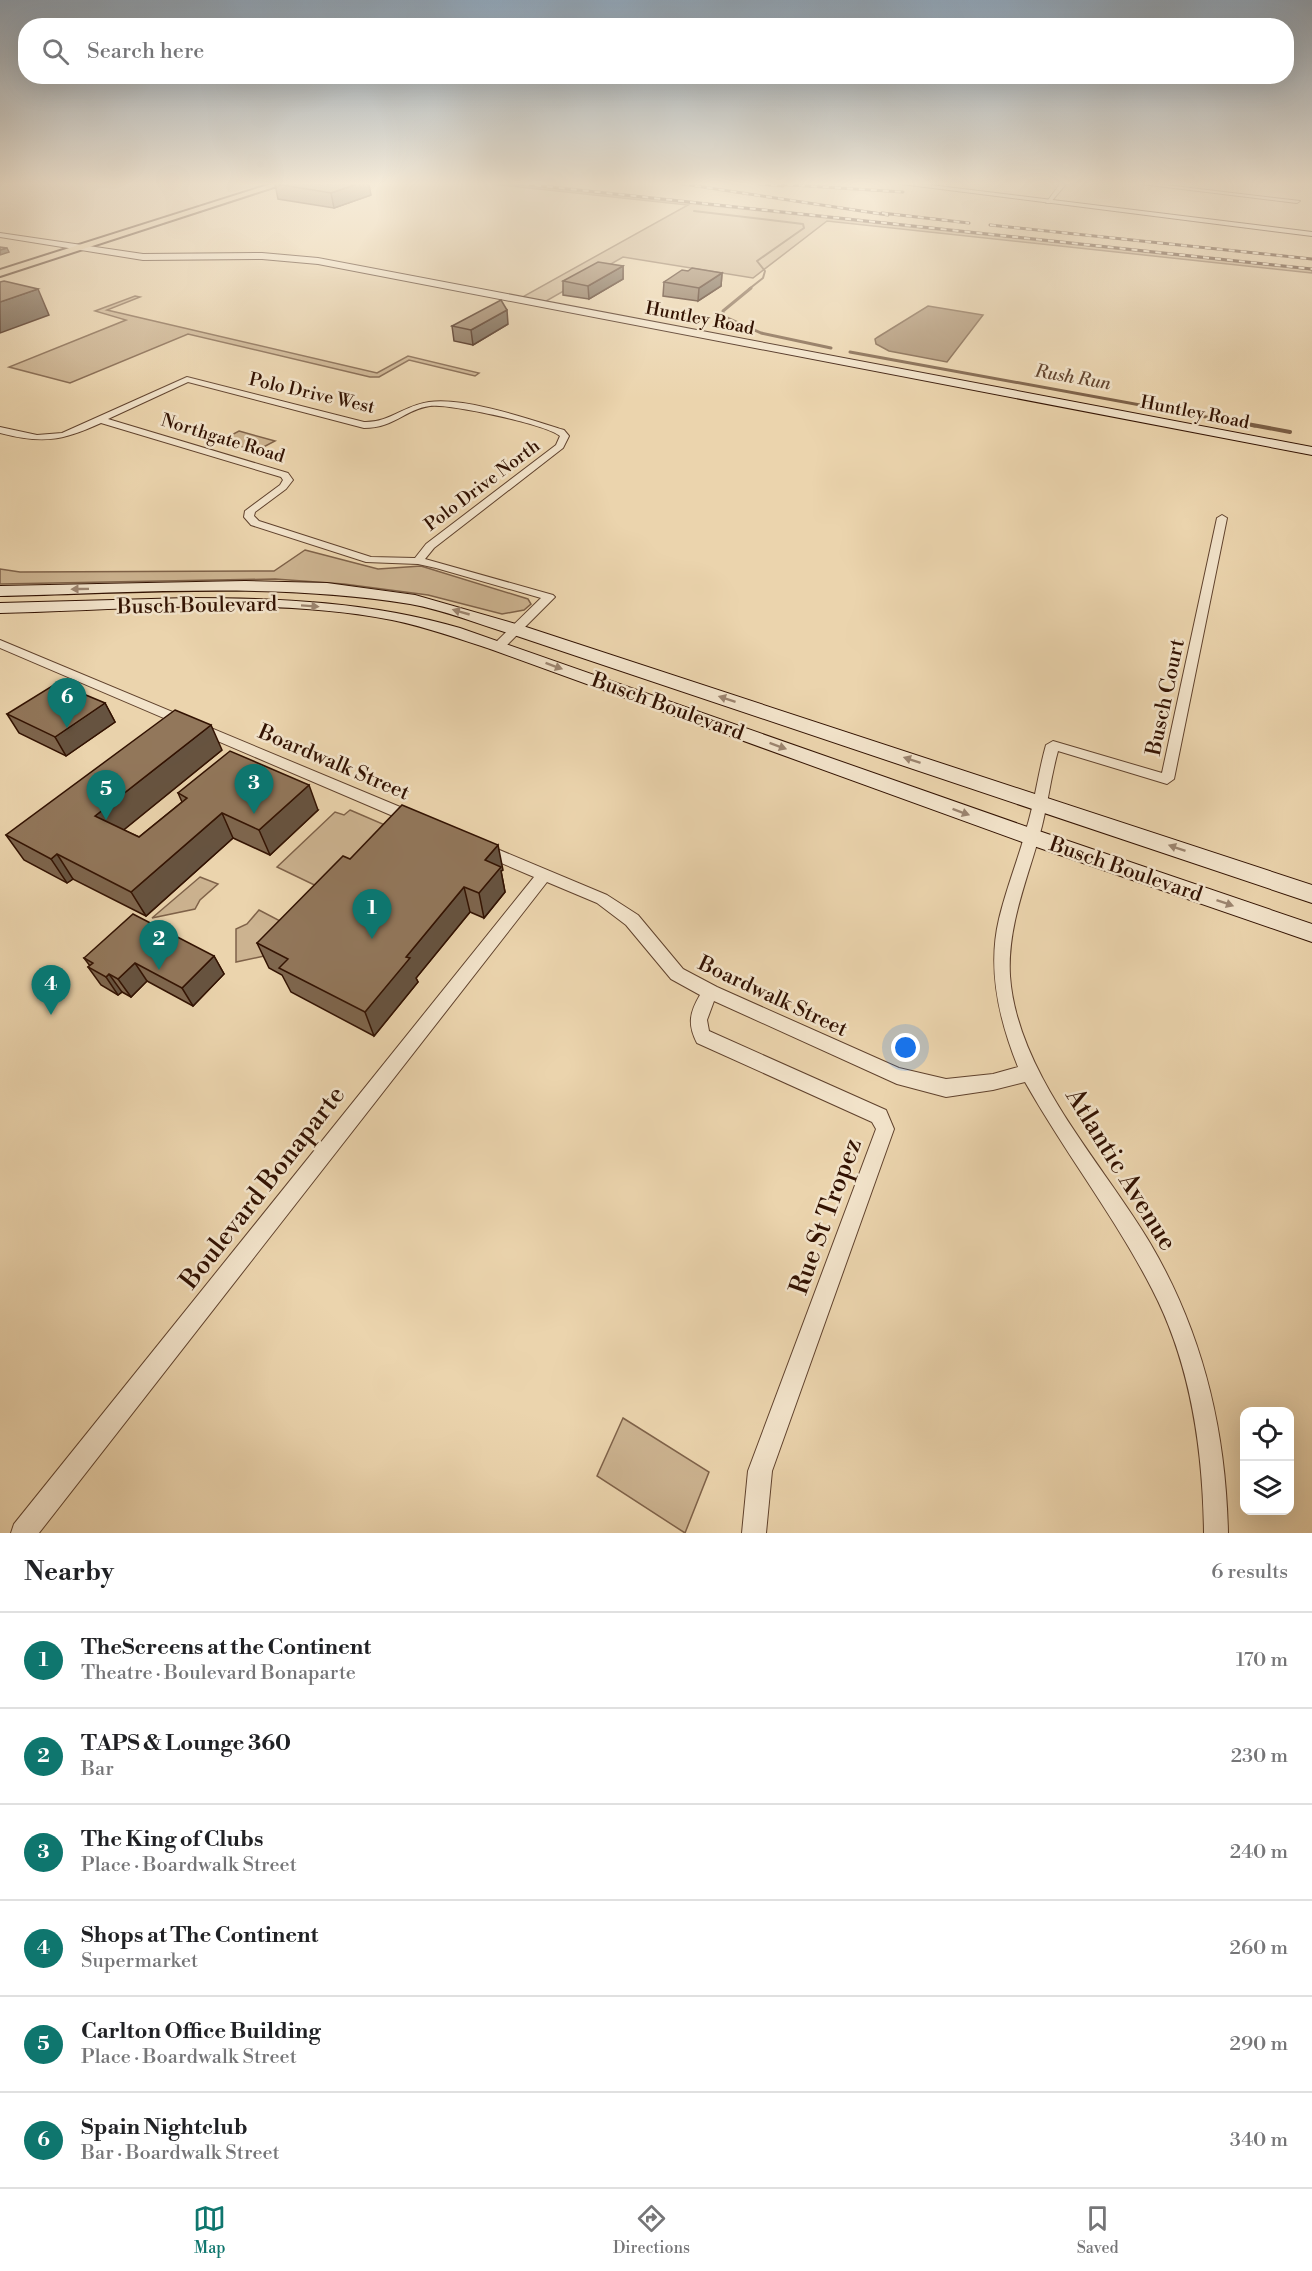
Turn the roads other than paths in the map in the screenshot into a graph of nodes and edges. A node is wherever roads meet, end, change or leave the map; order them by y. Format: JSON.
{"nodes":[{"id":1,"x":37,"y":256,"type":"edge"},
{"id":2,"x":57,"y":256,"type":"edge"},
{"id":3,"x":131,"y":256,"type":"edge"},
{"id":4,"x":0,"y":267,"type":"edge"},
{"id":5,"x":0,"y":273,"type":"edge"},
{"id":6,"x":101,"y":420,"type":"junction"},
{"id":7,"x":0,"y":430,"type":"edge"},
{"id":8,"x":565,"y":436,"type":"joint"},
{"id":9,"x":1312,"y":451,"type":"edge"},
{"id":10,"x":1222,"y":518,"type":"dead end"},
{"id":11,"x":418,"y":561,"type":"junction"},
{"id":12,"x":0,"y":591,"type":"edge"},
{"id":13,"x":0,"y":608,"type":"edge"},
{"id":14,"x":517,"y":630,"type":"junction"},
{"id":15,"x":0,"y":644,"type":"edge"},
{"id":16,"x":499,"y":646,"type":"junction"},
{"id":17,"x":1041,"y":802,"type":"junction"},
{"id":18,"x":429,"y":825,"type":"edge"},
{"id":19,"x":1032,"y":837,"type":"junction"},
{"id":20,"x":471,"y":843,"type":"edge"},
{"id":21,"x":544,"y":875,"type":"junction"},
{"id":22,"x":1312,"y":894,"type":"edge"},
{"id":23,"x":1312,"y":933,"type":"edge"},
{"id":24,"x":711,"y":992,"type":"junction"},
{"id":25,"x":1029,"y":1073,"type":"junction"},
{"id":26,"x":23,"y":1533,"type":"edge"},
{"id":27,"x":754,"y":1533,"type":"edge"},
{"id":28,"x":1216,"y":1533,"type":"edge"}],
"edges":[{"from":1,"to":4,"type":"main road"},
{"from":2,"to":5,"type":"main road"},
{"from":3,"to":9,"type":"main road","name":"Huntley Road"},
{"from":6,"to":7,"type":"street"},
{"from":6,"to":8,"type":"street","name":"Polo Drive West"},
{"from":6,"to":11,"type":"street","name":"Northgate Road"},
{"from":8,"to":11,"type":"street","name":"Polo Drive North"},
{"from":10,"to":17,"type":"street","name":"Busch Court"},
{"from":11,"to":14,"type":"street","name":"Northgate Road"},
{"from":14,"to":12,"type":"main road","name":"Busch Boulevard","one_way":true},
{"from":13,"to":16,"type":"main road","name":"Busch Boulevard","one_way":true},
{"from":14,"to":16,"type":"street","name":"Northgate Road"},
{"from":17,"to":14,"type":"main road","name":"Busch Boulevard","one_way":true},
{"from":15,"to":18,"type":"street","name":"Boardwalk Street"},
{"from":16,"to":19,"type":"main road","name":"Busch Boulevard","one_way":true},
{"from":17,"to":19,"type":"street","name":"Busch Court"},
{"from":22,"to":17,"type":"main road","name":"Busch Boulevard","one_way":true},
{"from":19,"to":23,"type":"main road","name":"Busch Boulevard","one_way":true},
{"from":19,"to":25,"type":"street","name":"Atlantic Avenue"},
{"from":20,"to":21,"type":"street","name":"Boardwalk Street"},
{"from":21,"to":24,"type":"street","name":"Boardwalk Street"},
{"from":21,"to":26,"type":"street","name":"Boulevard Bonaparte"},
{"from":24,"to":25,"type":"street","name":"Boardwalk Street"},
{"from":24,"to":27,"type":"street","name":"Rue St Tropez"},
{"from":25,"to":28,"type":"street","name":"Atlantic Avenue"}]}
